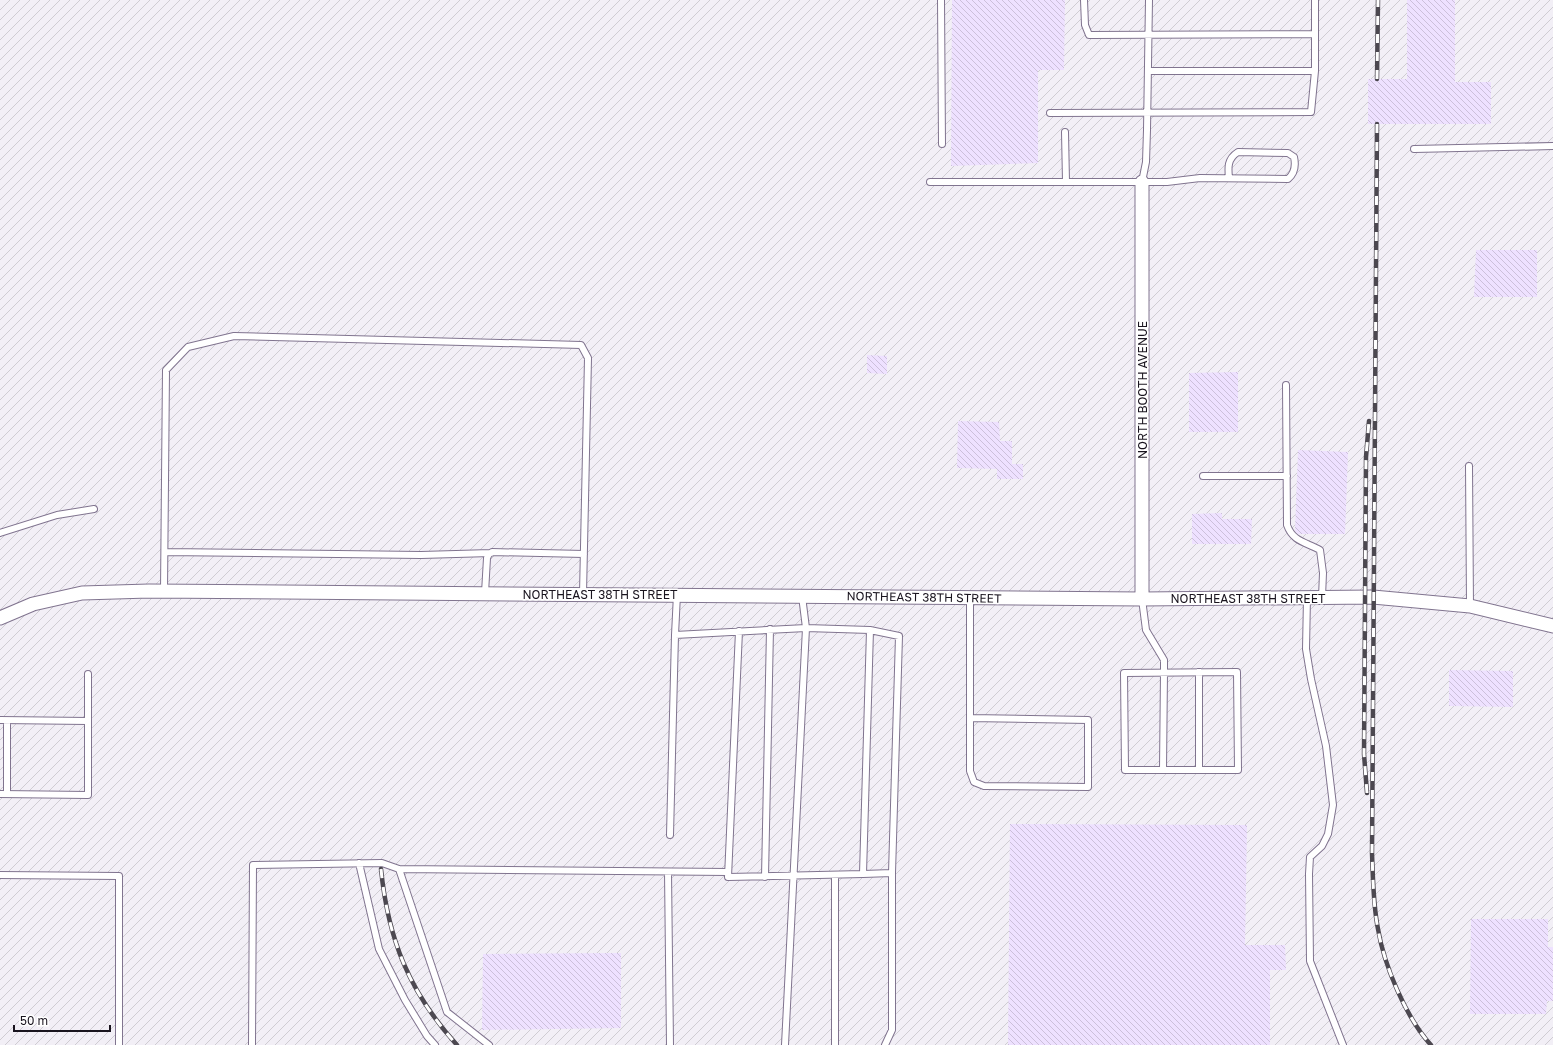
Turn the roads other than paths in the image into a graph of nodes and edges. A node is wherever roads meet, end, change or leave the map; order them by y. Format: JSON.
{"nodes":[{"id":1,"x":941,"y":0,"type":"edge"},
{"id":2,"x":1084,"y":0,"type":"edge"},
{"id":3,"x":1149,"y":0,"type":"edge"},
{"id":4,"x":1315,"y":0,"type":"edge"},
{"id":5,"x":1315,"y":34,"type":"junction"},
{"id":6,"x":1148,"y":35,"type":"junction"},
{"id":7,"x":1148,"y":71,"type":"junction"},
{"id":8,"x":1315,"y":71,"type":"junction"},
{"id":9,"x":1050,"y":113,"type":"dead end"},
{"id":10,"x":1147,"y":113,"type":"junction"},
{"id":11,"x":1065,"y":132,"type":"dead end"},
{"id":12,"x":942,"y":144,"type":"dead end"},
{"id":13,"x":1553,"y":146,"type":"edge"},
{"id":14,"x":1414,"y":149,"type":"dead end"},
{"id":15,"x":1229,"y":178,"type":"junction"},
{"id":16,"x":930,"y":182,"type":"dead end"},
{"id":17,"x":1066,"y":182,"type":"junction"},
{"id":18,"x":1142,"y":182,"type":"junction"},
{"id":19,"x":1286,"y":385,"type":"dead end"},
{"id":20,"x":1469,"y":466,"type":"dead end"},
{"id":21,"x":1203,"y":476,"type":"dead end"},
{"id":22,"x":1287,"y":476,"type":"junction"},
{"id":23,"x":94,"y":509,"type":"dead end"},
{"id":24,"x":0,"y":533,"type":"edge"},
{"id":25,"x":165,"y":552,"type":"junction"},
{"id":26,"x":491,"y":553,"type":"junction"},
{"id":27,"x":584,"y":554,"type":"junction"},
{"id":28,"x":164,"y":591,"type":"junction"},
{"id":29,"x":485,"y":593,"type":"junction"},
{"id":30,"x":583,"y":594,"type":"junction"},
{"id":31,"x":677,"y":594,"type":"junction"},
{"id":32,"x":802,"y":595,"type":"junction"},
{"id":33,"x":970,"y":597,"type":"junction"},
{"id":34,"x":1307,"y":597,"type":"junction"},
{"id":35,"x":1322,"y":597,"type":"junction"},
{"id":36,"x":1142,"y":599,"type":"junction"},
{"id":37,"x":1470,"y":606,"type":"junction"},
{"id":38,"x":0,"y":618,"type":"edge"},
{"id":39,"x":1553,"y":626,"type":"edge"},
{"id":40,"x":806,"y":628,"type":"junction"},
{"id":41,"x":770,"y":629,"type":"junction"},
{"id":42,"x":870,"y":630,"type":"junction"},
{"id":43,"x":739,"y":631,"type":"junction"},
{"id":44,"x":675,"y":635,"type":"junction"},
{"id":45,"x":1164,"y":672,"type":"junction"},
{"id":46,"x":1198,"y":672,"type":"junction"},
{"id":47,"x":88,"y":674,"type":"dead end"},
{"id":48,"x":970,"y":718,"type":"junction"},
{"id":49,"x":0,"y":720,"type":"edge"},
{"id":50,"x":7,"y":721,"type":"junction"},
{"id":51,"x":88,"y":721,"type":"junction"},
{"id":52,"x":1163,"y":770,"type":"junction"},
{"id":53,"x":1199,"y":770,"type":"junction"},
{"id":54,"x":3,"y":794,"type":"edge"},
{"id":55,"x":670,"y":835,"type":"dead end"},
{"id":56,"x":359,"y":863,"type":"junction"},
{"id":57,"x":399,"y":869,"type":"junction"},
{"id":58,"x":668,"y":872,"type":"junction"},
{"id":59,"x":728,"y":872,"type":"junction"},
{"id":60,"x":892,"y":873,"type":"junction"},
{"id":61,"x":864,"y":874,"type":"junction"},
{"id":62,"x":0,"y":875,"type":"edge"},
{"id":63,"x":835,"y":875,"type":"junction"},
{"id":64,"x":765,"y":877,"type":"junction"},
{"id":65,"x":793,"y":877,"type":"junction"},
{"id":66,"x":119,"y":1045,"type":"edge"},
{"id":67,"x":252,"y":1045,"type":"edge"},
{"id":68,"x":435,"y":1045,"type":"edge"},
{"id":69,"x":489,"y":1045,"type":"edge"},
{"id":70,"x":670,"y":1045,"type":"edge"},
{"id":71,"x":785,"y":1045,"type":"edge"},
{"id":72,"x":835,"y":1045,"type":"edge"},
{"id":73,"x":885,"y":1045,"type":"edge"},
{"id":74,"x":1343,"y":1045,"type":"edge"}],
"edges":[{"from":1,"to":12,"type":"lane"},
{"from":2,"to":6,"type":"lane"},
{"from":3,"to":6,"type":"lane"},
{"from":4,"to":5,"type":"lane"},
{"from":5,"to":6,"type":"lane"},
{"from":5,"to":8,"type":"lane"},
{"from":6,"to":7,"type":"lane"},
{"from":7,"to":8,"type":"lane"},
{"from":7,"to":10,"type":"lane"},
{"from":8,"to":10,"type":"lane"},
{"from":9,"to":10,"type":"lane"},
{"from":10,"to":18,"type":"lane"},
{"from":11,"to":17,"type":"lane"},
{"from":13,"to":14,"type":"lane"},
{"from":15,"to":15,"type":"lane"},
{"from":15,"to":18,"type":"lane"},
{"from":16,"to":17,"type":"lane"},
{"from":17,"to":18,"type":"lane"},
{"from":18,"to":36,"type":"street","name":"NORTH BOOTH AVENUE"},
{"from":19,"to":22,"type":"lane"},
{"from":20,"to":37,"type":"lane"},
{"from":21,"to":22,"type":"lane"},
{"from":22,"to":35,"type":"lane"},
{"from":23,"to":24,"type":"lane"},
{"from":25,"to":26,"type":"lane"},
{"from":25,"to":27,"type":"lane"},
{"from":25,"to":28,"type":"lane"},
{"from":26,"to":27,"type":"lane"},
{"from":26,"to":29,"type":"lane"},
{"from":27,"to":30,"type":"lane"},
{"from":28,"to":29,"type":"street","name":"NORTHEAST 38TH STREET"},
{"from":28,"to":38,"type":"street","name":"NORTHEAST 38TH STREET"},
{"from":29,"to":30,"type":"street","name":"NORTHEAST 38TH STREET"},
{"from":30,"to":31,"type":"street","name":"NORTHEAST 38TH STREET"},
{"from":31,"to":32,"type":"street","name":"NORTHEAST 38TH STREET"},
{"from":31,"to":44,"type":"lane"},
{"from":32,"to":33,"type":"street","name":"NORTHEAST 38TH STREET"},
{"from":32,"to":40,"type":"lane"},
{"from":33,"to":36,"type":"street","name":"NORTHEAST 38TH STREET"},
{"from":33,"to":48,"type":"lane"},
{"from":34,"to":35,"type":"street","name":"NORTHEAST 38TH STREET"},
{"from":34,"to":36,"type":"street","name":"NORTHEAST 38TH STREET"},
{"from":34,"to":74,"type":"lane"},
{"from":35,"to":37,"type":"street","name":"NORTHEAST 38TH STREET"},
{"from":36,"to":45,"type":"lane"},
{"from":37,"to":39,"type":"street","name":"NORTHEAST 38TH STREET"},
{"from":40,"to":41,"type":"lane"},
{"from":40,"to":42,"type":"lane"},
{"from":40,"to":65,"type":"lane"},
{"from":41,"to":43,"type":"lane"},
{"from":41,"to":64,"type":"lane"},
{"from":42,"to":60,"type":"lane"},
{"from":42,"to":61,"type":"lane"},
{"from":43,"to":44,"type":"lane"},
{"from":43,"to":59,"type":"lane"},
{"from":44,"to":55,"type":"lane"},
{"from":45,"to":46,"type":"lane"},
{"from":45,"to":52,"type":"lane"},
{"from":45,"to":52,"type":"lane"},
{"from":46,"to":53,"type":"lane"},
{"from":46,"to":53,"type":"lane"},
{"from":47,"to":51,"type":"lane"},
{"from":48,"to":48,"type":"lane"},
{"from":49,"to":50,"type":"lane"},
{"from":50,"to":51,"type":"lane"},
{"from":50,"to":54,"type":"lane"},
{"from":51,"to":54,"type":"lane"},
{"from":52,"to":53,"type":"lane"},
{"from":56,"to":57,"type":"lane"},
{"from":56,"to":67,"type":"lane"},
{"from":56,"to":68,"type":"lane"},
{"from":57,"to":58,"type":"lane"},
{"from":57,"to":69,"type":"lane"},
{"from":58,"to":59,"type":"lane"},
{"from":58,"to":70,"type":"lane"},
{"from":59,"to":64,"type":"lane"},
{"from":60,"to":61,"type":"lane"},
{"from":60,"to":73,"type":"lane"},
{"from":61,"to":63,"type":"lane"},
{"from":62,"to":66,"type":"lane"},
{"from":63,"to":65,"type":"lane"},
{"from":63,"to":72,"type":"lane"},
{"from":64,"to":65,"type":"lane"},
{"from":65,"to":71,"type":"lane"}]}
